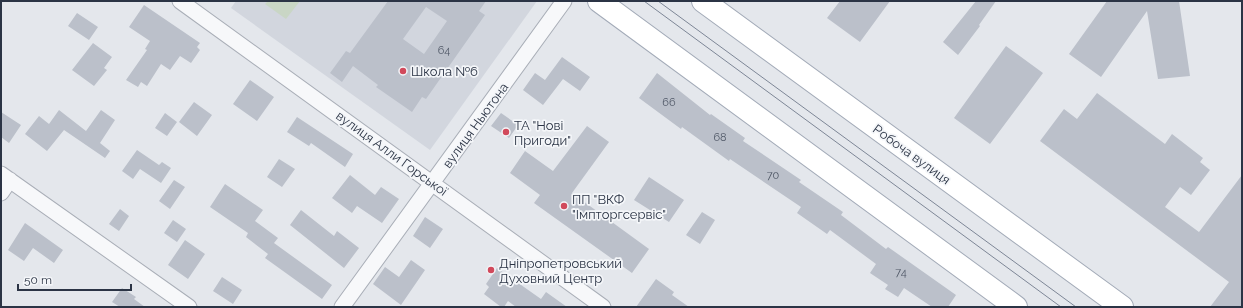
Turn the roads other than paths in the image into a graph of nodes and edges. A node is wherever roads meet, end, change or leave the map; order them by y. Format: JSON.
{"nodes":[{"id":1,"x":180,"y":1,"type":"edge"},
{"id":2,"x":564,"y":1,"type":"edge"},
{"id":3,"x":599,"y":1,"type":"edge"},
{"id":4,"x":703,"y":1,"type":"edge"},
{"id":5,"x":6,"y":177,"type":"edge"},
{"id":6,"x":433,"y":183,"type":"junction"},
{"id":7,"x":1,"y":193,"type":"edge"},
{"id":8,"x":189,"y":307,"type":"edge"},
{"id":9,"x":342,"y":307,"type":"edge"},
{"id":10,"x":603,"y":307,"type":"edge"},
{"id":11,"x":1016,"y":307,"type":"edge"},
{"id":12,"x":1122,"y":307,"type":"edge"}],
"edges":[{"from":1,"to":6,"type":"street","name":"вулиця Алли Горської"},
{"from":2,"to":6,"type":"street","name":"вулиця Ньютона"},
{"from":3,"to":11,"type":"main road"},
{"from":4,"to":12,"type":"main road","name":"Робоча вулиця"},
{"from":5,"to":7,"type":"street"},
{"from":5,"to":8,"type":"street"},
{"from":6,"to":9,"type":"street","name":"вулиця Ньютона"},
{"from":6,"to":10,"type":"street","name":"вулиця Алли Горської"}]}
